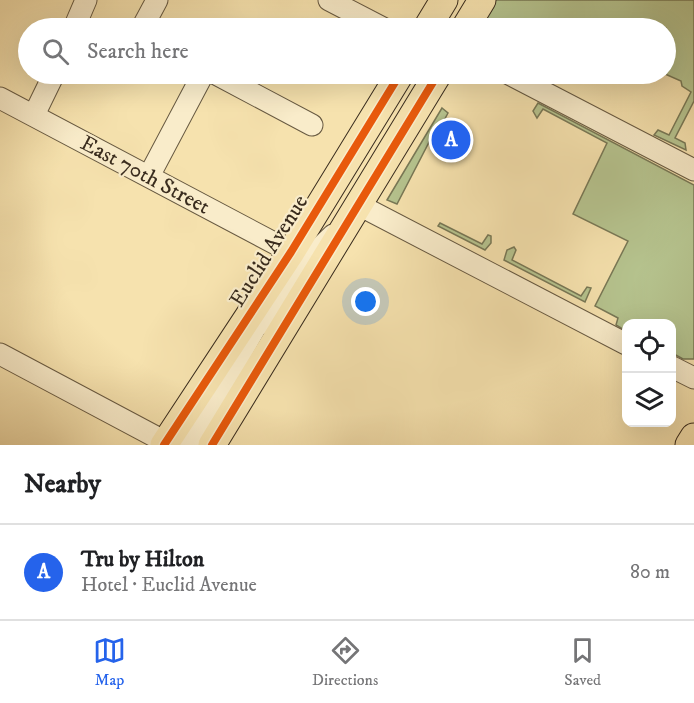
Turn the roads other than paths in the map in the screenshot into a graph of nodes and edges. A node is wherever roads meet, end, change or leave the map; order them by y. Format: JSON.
{"nodes":[{"id":1,"x":86,"y":0,"type":"edge"},
{"id":2,"x":157,"y":0,"type":"edge"},
{"id":3,"x":329,"y":0,"type":"edge"},
{"id":4,"x":444,"y":0,"type":"edge"},
{"id":5,"x":482,"y":0,"type":"edge"},
{"id":6,"x":78,"y":18,"type":"edge"},
{"id":7,"x":147,"y":18,"type":"edge"},
{"id":8,"x":364,"y":18,"type":"edge"},
{"id":9,"x":433,"y":18,"type":"edge"},
{"id":10,"x":471,"y":18,"type":"edge"},
{"id":11,"x":49,"y":84,"type":"edge"},
{"id":12,"x":198,"y":84,"type":"edge"},
{"id":13,"x":235,"y":84,"type":"edge"},
{"id":14,"x":394,"y":84,"type":"edge"},
{"id":15,"x":432,"y":84,"type":"edge"},
{"id":16,"x":528,"y":84,"type":"edge"},
{"id":17,"x":0,"y":98,"type":"edge"},
{"id":18,"x":34,"y":116,"type":"junction"},
{"id":19,"x":312,"y":125,"type":"dead end"},
{"id":20,"x":694,"y":170,"type":"edge"},
{"id":21,"x":149,"y":176,"type":"junction"},
{"id":22,"x":351,"y":214,"type":"junction"},
{"id":23,"x":308,"y":224,"type":"junction"},
{"id":24,"x":291,"y":252,"type":"junction"},
{"id":25,"x":622,"y":342,"type":"edge"},
{"id":26,"x":249,"y":343,"type":"junction"},
{"id":27,"x":0,"y":354,"type":"edge"},
{"id":28,"x":676,"y":369,"type":"edge"},
{"id":29,"x":694,"y":378,"type":"edge"},
{"id":30,"x":694,"y":437,"type":"edge"},
{"id":31,"x":173,"y":444,"type":"edge"},
{"id":32,"x":212,"y":445,"type":"edge"},
{"id":33,"x":689,"y":445,"type":"edge"}],
"edges":[{"from":1,"to":6,"type":"street"},
{"from":2,"to":7,"type":"street"},
{"from":3,"to":8,"type":"street"},
{"from":4,"to":9,"type":"main road"},
{"from":5,"to":10,"type":"main road"},
{"from":11,"to":18,"type":"street"},
{"from":12,"to":21,"type":"street"},
{"from":13,"to":19,"type":"street"},
{"from":14,"to":23,"type":"main road","name":"Euclid Avenue"},
{"from":15,"to":22,"type":"main road"},
{"from":16,"to":20,"type":"street"},
{"from":17,"to":18,"type":"street","name":"East 70th Street"},
{"from":18,"to":21,"type":"street","name":"East 70th Street"},
{"from":21,"to":24,"type":"street","name":"East 70th Street"},
{"from":22,"to":25,"type":"street"},
{"from":22,"to":26,"type":"street"},
{"from":22,"to":32,"type":"main road"},
{"from":23,"to":24,"type":"main road","name":"Euclid Avenue"},
{"from":23,"to":26,"type":"street"},
{"from":24,"to":31,"type":"main road","name":"Euclid Avenue"},
{"from":26,"to":31,"type":"street"},
{"from":27,"to":31,"type":"street"},
{"from":28,"to":29,"type":"street"},
{"from":30,"to":33,"type":"main road"}]}
